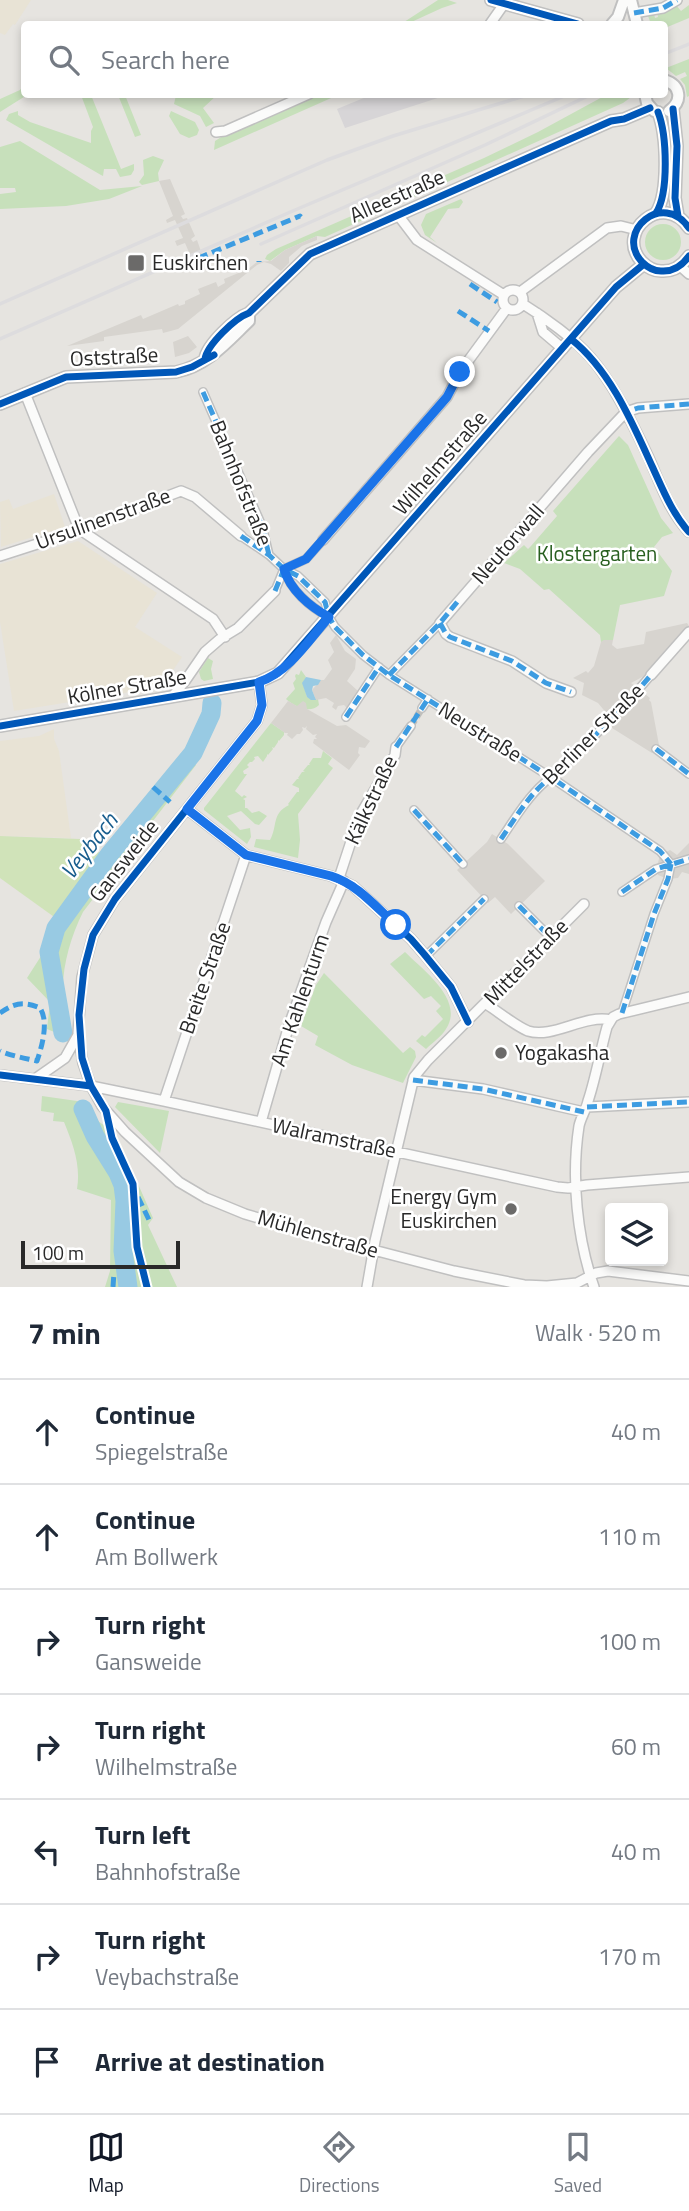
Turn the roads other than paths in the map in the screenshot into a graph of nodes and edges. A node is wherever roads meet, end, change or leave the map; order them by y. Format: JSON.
{"nodes":[{"id":1,"x":491,"y":0,"type":"edge"},
{"id":2,"x":624,"y":0,"type":"edge"},
{"id":3,"x":631,"y":0,"type":"edge"},
{"id":4,"x":677,"y":0,"type":"edge"},
{"id":5,"x":503,"y":4,"type":"junction"},
{"id":6,"x":635,"y":19,"type":"edge"},
{"id":7,"x":492,"y":21,"type":"edge"},
{"id":8,"x":567,"y":21,"type":"edge"},
{"id":9,"x":615,"y":21,"type":"edge"},
{"id":10,"x":668,"y":81,"type":"edge"},
{"id":11,"x":300,"y":98,"type":"edge"},
{"id":12,"x":650,"y":103,"type":"edge"},
{"id":13,"x":673,"y":109,"type":"junction"},
{"id":14,"x":216,"y":132,"type":"dead end"},
{"id":15,"x":656,"y":214,"type":"junction"},
{"id":16,"x":398,"y":215,"type":"junction"},
{"id":17,"x":678,"y":216,"type":"junction"},
{"id":18,"x":689,"y":228,"type":"edge"},
{"id":19,"x":637,"y":230,"type":"junction"},
{"id":20,"x":689,"y":256,"type":"edge"},
{"id":21,"x":644,"y":264,"type":"junction"},
{"id":22,"x":680,"y":266,"type":"junction"},
{"id":23,"x":689,"y":274,"type":"edge"},
{"id":24,"x":520,"y":292,"type":"junction"},
{"id":25,"x":505,"y":295,"type":"junction"},
{"id":26,"x":523,"y":304,"type":"junction"},
{"id":27,"x":507,"y":308,"type":"junction"},
{"id":28,"x":537,"y":313,"type":"junction"},
{"id":29,"x":572,"y":339,"type":"junction"},
{"id":30,"x":563,"y":349,"type":"junction"},
{"id":31,"x":192,"y":367,"type":"joint"},
{"id":32,"x":203,"y":392,"type":"dead end"},
{"id":33,"x":25,"y":393,"type":"junction"},
{"id":34,"x":0,"y":404,"type":"edge"},
{"id":35,"x":689,"y":404,"type":"edge"},
{"id":36,"x":626,"y":412,"type":"junction"},
{"id":37,"x":79,"y":529,"type":"junction"},
{"id":38,"x":689,"y":532,"type":"edge"},
{"id":39,"x":241,"y":536,"type":"joint"},
{"id":40,"x":323,"y":540,"type":"joint"},
{"id":41,"x":269,"y":555,"type":"junction"},
{"id":42,"x":0,"y":556,"type":"edge"},
{"id":43,"x":284,"y":569,"type":"junction"},
{"id":44,"x":275,"y":591,"type":"joint"},
{"id":45,"x":329,"y":617,"type":"junction"},
{"id":46,"x":440,"y":623,"type":"junction"},
{"id":47,"x":689,"y":632,"type":"edge"},
{"id":48,"x":225,"y":637,"type":"junction"},
{"id":49,"x":379,"y":667,"type":"junction"},
{"id":50,"x":389,"y":674,"type":"junction"},
{"id":51,"x":651,"y":675,"type":"joint"},
{"id":52,"x":259,"y":682,"type":"junction"},
{"id":53,"x":571,"y":692,"type":"dead end"},
{"id":54,"x":172,"y":697,"type":"junction"},
{"id":55,"x":428,"y":699,"type":"junction"},
{"id":56,"x":422,"y":709,"type":"tunnel mouth"},
{"id":57,"x":346,"y":717,"type":"dead end"},
{"id":58,"x":0,"y":726,"type":"edge"},
{"id":59,"x":411,"y":726,"type":"tunnel mouth"},
{"id":60,"x":396,"y":747,"type":"joint"},
{"id":61,"x":656,"y":749,"type":"dead end"},
{"id":62,"x":689,"y":774,"type":"edge"},
{"id":63,"x":552,"y":778,"type":"junction"},
{"id":64,"x":187,"y":809,"type":"junction"},
{"id":65,"x":414,"y":810,"type":"dead end"},
{"id":66,"x":501,"y":839,"type":"dead end"},
{"id":67,"x":246,"y":855,"type":"junction"},
{"id":68,"x":689,"y":859,"type":"edge"},
{"id":69,"x":463,"y":864,"type":"dead end"},
{"id":70,"x":671,"y":864,"type":"junction"},
{"id":71,"x":341,"y":880,"type":"junction"},
{"id":72,"x":622,"y":892,"type":"dead end"},
{"id":73,"x":484,"y":899,"type":"dead end"},
{"id":74,"x":584,"y":904,"type":"dead end"},
{"id":75,"x":519,"y":906,"type":"dead end"},
{"id":76,"x":550,"y":937,"type":"junction"},
{"id":77,"x":426,"y":957,"type":"junction"},
{"id":78,"x":689,"y":997,"type":"edge"},
{"id":79,"x":486,"y":1004,"type":"junction"},
{"id":80,"x":622,"y":1013,"type":"junction"},
{"id":81,"x":611,"y":1020,"type":"junction"},
{"id":82,"x":468,"y":1022,"type":"junction"},
{"id":83,"x":78,"y":1033,"type":"junction"},
{"id":84,"x":0,"y":1075,"type":"edge"},
{"id":85,"x":35,"y":1079,"type":"junction"},
{"id":86,"x":413,"y":1080,"type":"junction"},
{"id":87,"x":92,"y":1086,"type":"junction"},
{"id":88,"x":164,"y":1101,"type":"junction"},
{"id":89,"x":689,"y":1102,"type":"edge"},
{"id":90,"x":585,"y":1109,"type":"junction"},
{"id":91,"x":261,"y":1122,"type":"junction"},
{"id":92,"x":397,"y":1152,"type":"junction"},
{"id":93,"x":689,"y":1177,"type":"edge"},
{"id":94,"x":576,"y":1187,"type":"junction"},
{"id":95,"x":374,"y":1250,"type":"junction"},
{"id":96,"x":590,"y":1276,"type":"junction"},
{"id":97,"x":689,"y":1281,"type":"edge"},
{"id":98,"x":367,"y":1287,"type":"edge"},
{"id":99,"x":594,"y":1287,"type":"edge"}],
"edges":[{"from":1,"to":5,"type":"street"},
{"from":2,"to":9,"type":"street"},
{"from":3,"to":6,"type":"street"},
{"from":4,"to":6,"type":"street"},
{"from":5,"to":7,"type":"street"},
{"from":5,"to":8,"type":"street"},
{"from":10,"to":13,"type":"street"},
{"from":11,"to":14,"type":"street"},
{"from":12,"to":13,"type":"street","name":"Alleestraße"},
{"from":12,"to":15,"type":"street"},
{"from":12,"to":16,"type":"street","name":"Alleestraße"},
{"from":13,"to":17,"type":"street"},
{"from":15,"to":17,"type":"street"},
{"from":15,"to":19,"type":"street"},
{"from":16,"to":25,"type":"street"},
{"from":16,"to":31,"type":"street","name":"Alleestraße"},
{"from":17,"to":18,"type":"street"},
{"from":19,"to":21,"type":"street"},
{"from":19,"to":24,"type":"street"},
{"from":20,"to":22,"type":"street"},
{"from":21,"to":22,"type":"street"},
{"from":21,"to":29,"type":"street","name":"Wilhelmstraße"},
{"from":22,"to":23,"type":"street"},
{"from":24,"to":25,"type":"street"},
{"from":24,"to":26,"type":"street"},
{"from":25,"to":27,"type":"street"},
{"from":26,"to":27,"type":"street"},
{"from":26,"to":28,"type":"street"},
{"from":27,"to":40,"type":"street"},
{"from":28,"to":29,"type":"street"},
{"from":28,"to":30,"type":"street"},
{"from":29,"to":30,"type":"street","name":"Wilhelmstraße"},
{"from":29,"to":36,"type":"street"},
{"from":30,"to":45,"type":"street","name":"Wilhelmstraße"},
{"from":31,"to":33,"type":"street","name":"Oststraße"},
{"from":32,"to":41,"type":"street","name":"Bahnhofstraße"},
{"from":33,"to":34,"type":"street","name":"Oststraße"},
{"from":33,"to":37,"type":"street"},
{"from":35,"to":36,"type":"street"},
{"from":36,"to":38,"type":"street"},
{"from":36,"to":46,"type":"street","name":"Neutorwall"},
{"from":37,"to":39,"type":"street","name":"Ursulinenstraße"},
{"from":37,"to":42,"type":"street","name":"Ursulinenstraße"},
{"from":37,"to":48,"type":"street"},
{"from":39,"to":41,"type":"street","name":"Ursulinenstraße"},
{"from":40,"to":43,"type":"street"},
{"from":41,"to":43,"type":"street","name":"Bahnhofstraße"},
{"from":43,"to":44,"type":"street"},
{"from":43,"to":45,"type":"street","name":"Bahnhofstraße"},
{"from":44,"to":48,"type":"street"},
{"from":45,"to":49,"type":"street","name":"Neustraße"},
{"from":45,"to":52,"type":"street","name":"Wilhelmstraße"},
{"from":46,"to":50,"type":"street","name":"Neutorwall"},
{"from":46,"to":53,"type":"street"},
{"from":47,"to":51,"type":"street","name":"Berliner Straße"},
{"from":48,"to":54,"type":"street"},
{"from":49,"to":50,"type":"street","name":"Neustraße"},
{"from":49,"to":57,"type":"street"},
{"from":50,"to":55,"type":"street","name":"Neustraße"},
{"from":51,"to":63,"type":"street","name":"Berliner Straße"},
{"from":52,"to":54,"type":"street","name":"Kölner Straße"},
{"from":52,"to":64,"type":"street","name":"Gansweide"},
{"from":54,"to":58,"type":"street","name":"Kölner Straße"},
{"from":55,"to":56,"type":"street"},
{"from":55,"to":63,"type":"street","name":"Neustraße"},
{"from":59,"to":60,"type":"street","name":"Kälkstraße"},
{"from":60,"to":71,"type":"street","name":"Kälkstraße"},
{"from":61,"to":62,"type":"street"},
{"from":63,"to":66,"type":"street","name":"Berliner Straße"},
{"from":63,"to":70,"type":"street","name":"Neustraße"},
{"from":64,"to":67,"type":"street"},
{"from":64,"to":83,"type":"street","name":"Gansweide"},
{"from":65,"to":69,"type":"street"},
{"from":67,"to":71,"type":"street"},
{"from":67,"to":88,"type":"street","name":"Breite Straße"},
{"from":68,"to":70,"type":"street"},
{"from":70,"to":72,"type":"street"},
{"from":70,"to":80,"type":"street"},
{"from":71,"to":77,"type":"street"},
{"from":71,"to":91,"type":"street","name":"Am Kahlenturm"},
{"from":73,"to":77,"type":"street"},
{"from":74,"to":76,"type":"street","name":"Mittelstraße"},
{"from":75,"to":76,"type":"street"},
{"from":76,"to":79,"type":"street","name":"Mittelstraße"},
{"from":77,"to":82,"type":"street"},
{"from":78,"to":80,"type":"street"},
{"from":79,"to":81,"type":"street"},
{"from":79,"to":82,"type":"street","name":"Mittelstraße"},
{"from":80,"to":81,"type":"street"},
{"from":81,"to":90,"type":"street"},
{"from":82,"to":86,"type":"street","name":"Mittelstraße"},
{"from":83,"to":85,"type":"street","name":"Gansweide"},
{"from":83,"to":87,"type":"street","name":"Gansweide"},
{"from":84,"to":85,"type":"street","name":"Walramstraße"},
{"from":85,"to":87,"type":"street","name":"Walramstraße"},
{"from":86,"to":90,"type":"street"},
{"from":86,"to":92,"type":"street","name":"Mittelstraße"},
{"from":87,"to":88,"type":"street","name":"Walramstraße"},
{"from":87,"to":95,"type":"street","name":"Mühlenstraße"},
{"from":88,"to":91,"type":"street","name":"Walramstraße"},
{"from":89,"to":90,"type":"street"},
{"from":90,"to":94,"type":"street"},
{"from":91,"to":92,"type":"street","name":"Walramstraße"},
{"from":92,"to":94,"type":"street","name":"Walramstraße"},
{"from":92,"to":95,"type":"street","name":"Mittelstraße"},
{"from":93,"to":94,"type":"street","name":"Walramstraße"},
{"from":94,"to":96,"type":"street"},
{"from":95,"to":96,"type":"street","name":"Mühlenstraße"},
{"from":95,"to":98,"type":"street","name":"Mittelstraße"},
{"from":96,"to":97,"type":"street","name":"Mühlenstraße"},
{"from":96,"to":99,"type":"street"}]}
